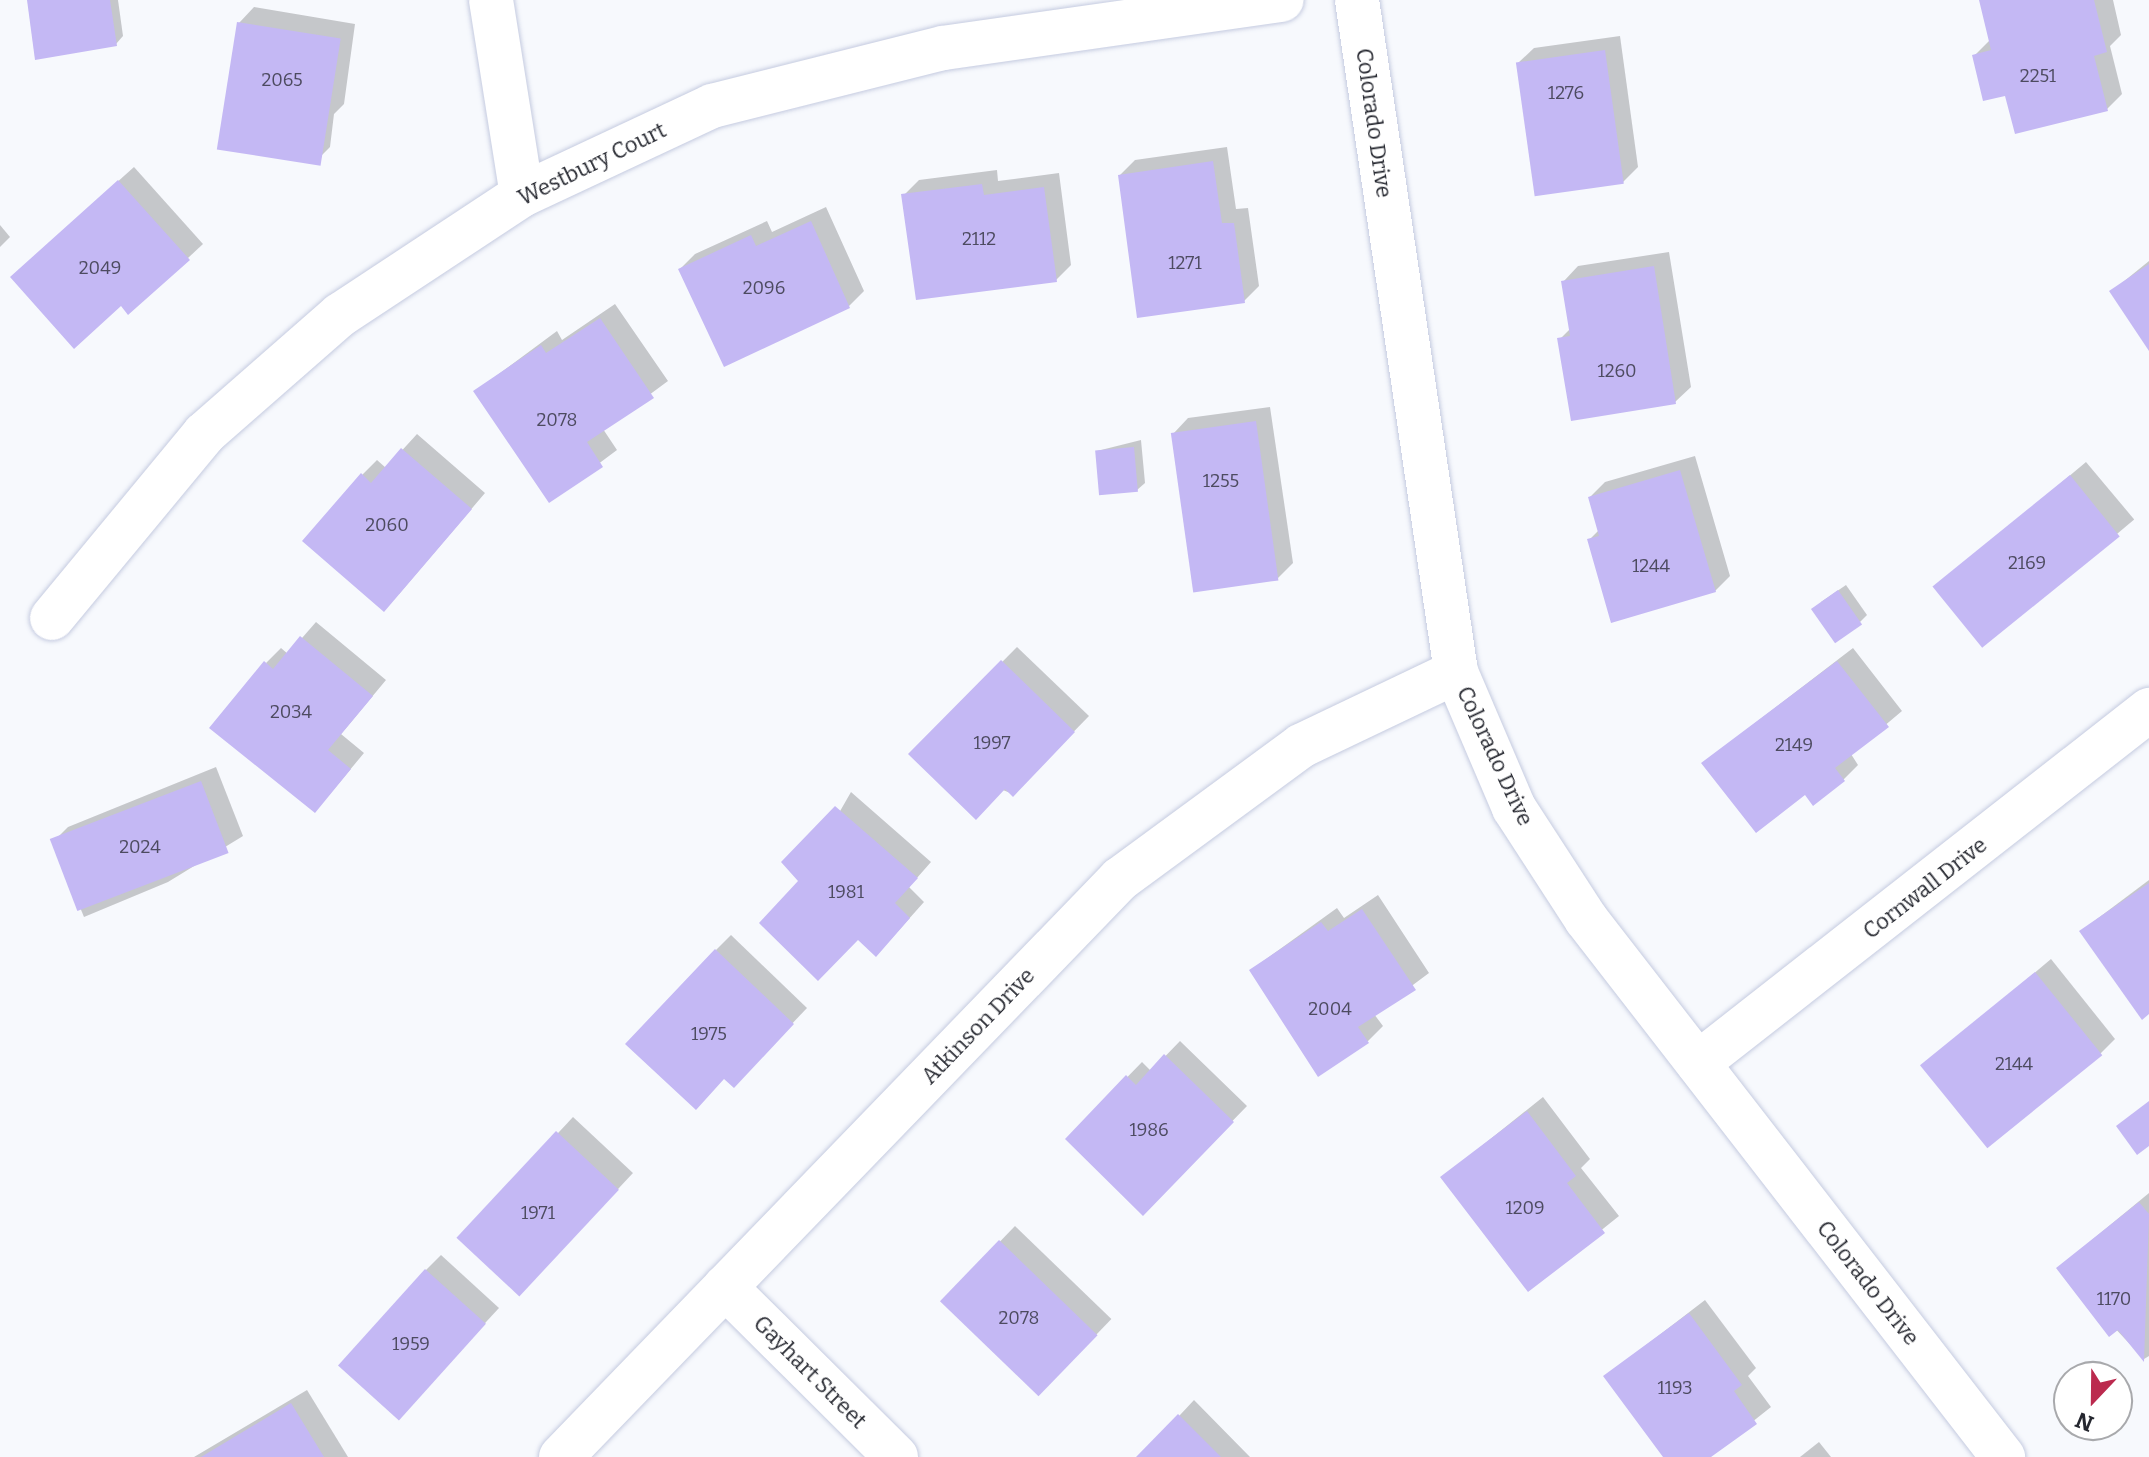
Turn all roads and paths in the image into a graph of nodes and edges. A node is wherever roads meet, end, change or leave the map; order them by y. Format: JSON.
{"nodes":[{"id":1,"x":491,"y":0,"type":"edge"},
{"id":2,"x":1282,"y":0,"type":"edge"},
{"id":3,"x":1357,"y":0,"type":"edge"},
{"id":4,"x":522,"y":195,"type":"junction"},
{"id":5,"x":52,"y":618,"type":"dead end"},
{"id":6,"x":1456,"y":672,"type":"junction"},
{"id":7,"x":2149,"y":710,"type":"edge"},
{"id":8,"x":1698,"y":1063,"type":"junction"},
{"id":9,"x":725,"y":1287,"type":"junction"},
{"id":10,"x":561,"y":1457,"type":"edge"},
{"id":11,"x":896,"y":1457,"type":"edge"},
{"id":12,"x":2003,"y":1457,"type":"edge"}],
"edges":[{"from":1,"to":4,"type":"street"},
{"from":2,"to":4,"type":"street","name":"Westbury Court"},
{"from":3,"to":6,"type":"street","name":"Colorado Drive"},
{"from":4,"to":5,"type":"street","name":"Westbury Court"},
{"from":6,"to":8,"type":"street","name":"Colorado Drive"},
{"from":6,"to":9,"type":"street","name":"Atkinson Drive"},
{"from":7,"to":8,"type":"street","name":"Cornwall Drive"},
{"from":8,"to":12,"type":"street","name":"Colorado Drive"},
{"from":9,"to":10,"type":"street","name":"Atkinson Drive"},
{"from":9,"to":11,"type":"street","name":"Gayhart Street"}]}
